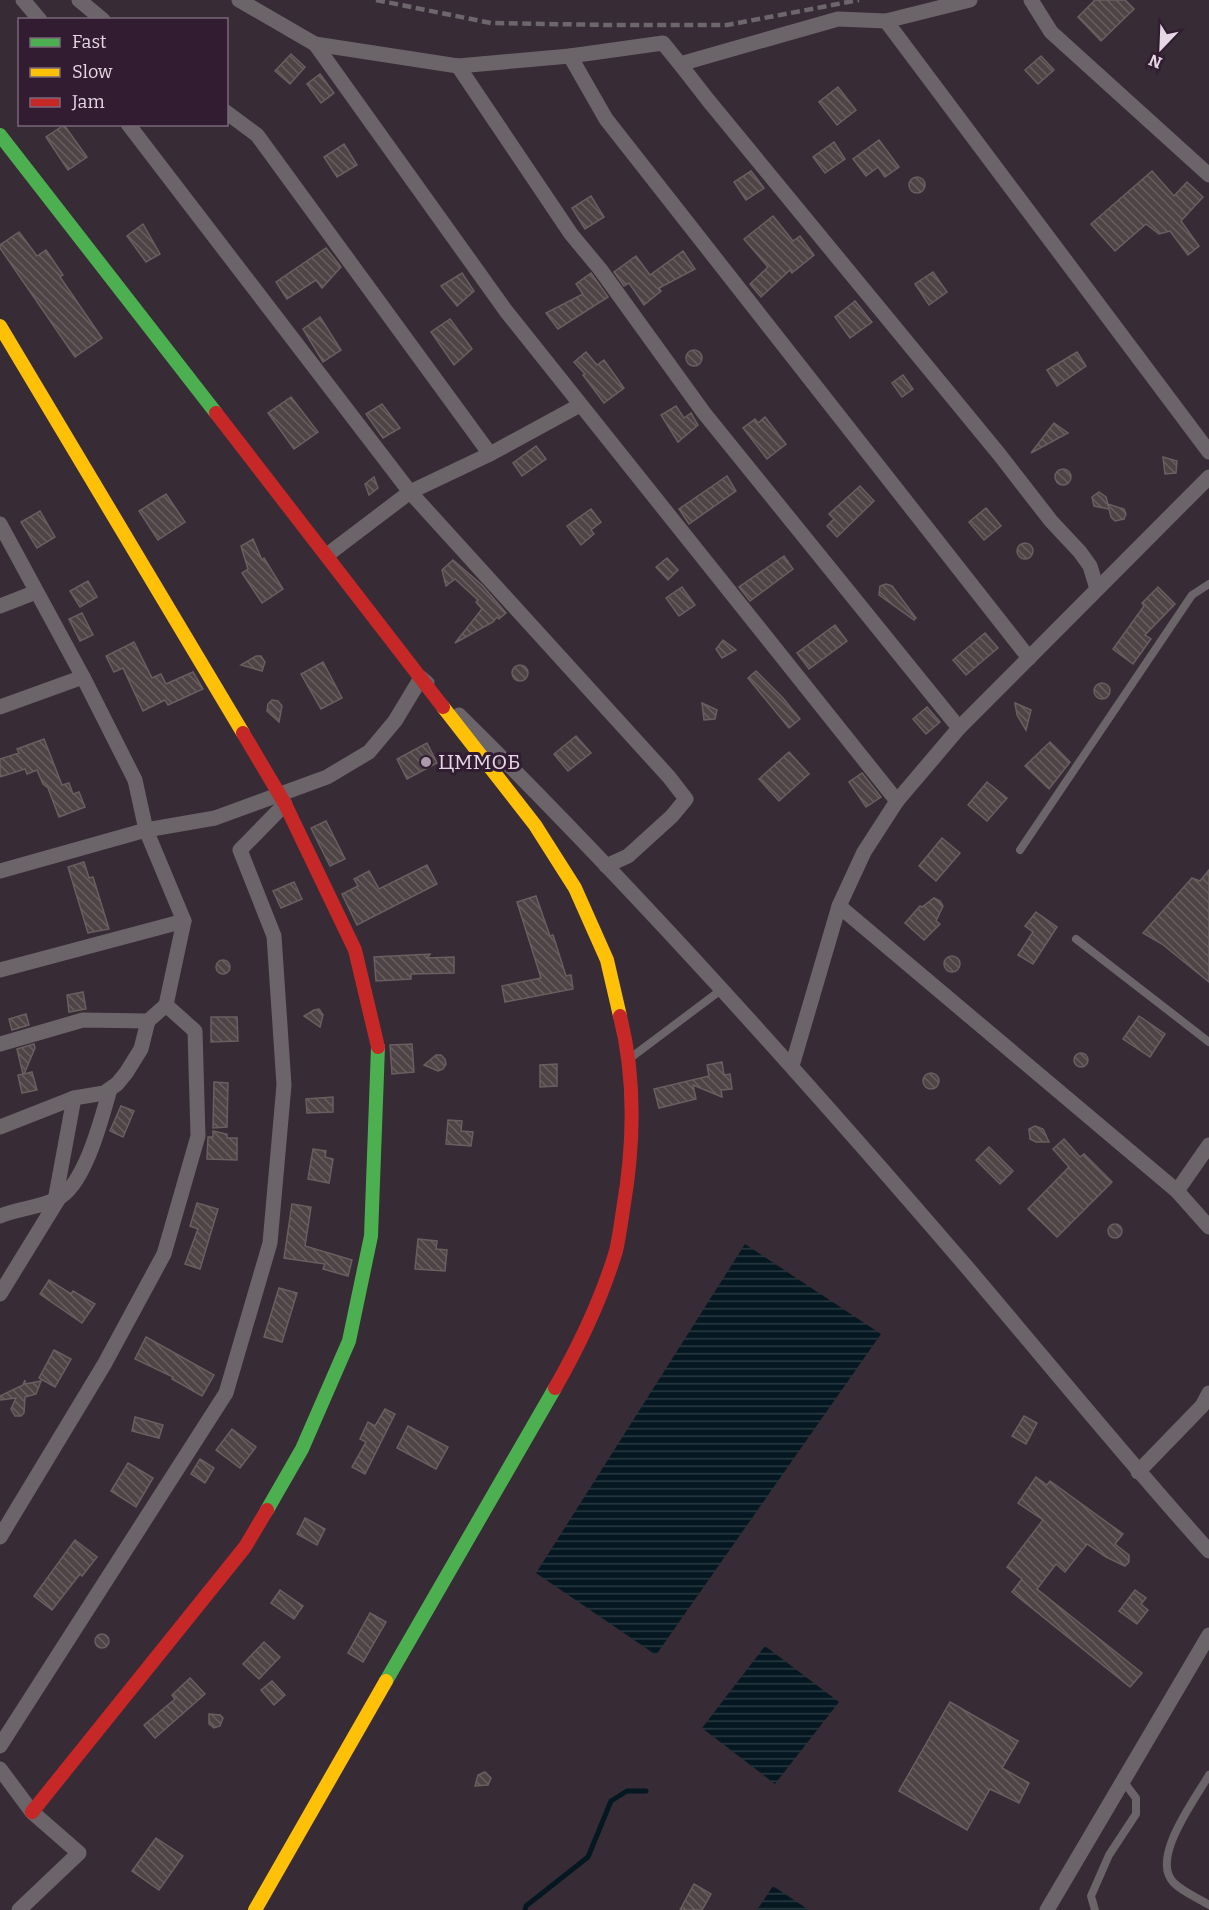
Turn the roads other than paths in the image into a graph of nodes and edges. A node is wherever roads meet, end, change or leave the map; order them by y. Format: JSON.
{"nodes":[{"id":1,"x":23,"y":0,"type":"edge"},
{"id":2,"x":79,"y":0,"type":"edge"},
{"id":3,"x":239,"y":0,"type":"edge"},
{"id":4,"x":970,"y":0,"type":"edge"},
{"id":5,"x":1031,"y":0,"type":"edge"},
{"id":6,"x":38,"y":18,"type":"edge"},
{"id":7,"x":101,"y":18,"type":"edge"},
{"id":8,"x":886,"y":21,"type":"junction"},
{"id":9,"x":315,"y":44,"type":"junction"},
{"id":10,"x":570,"y":56,"type":"junction"},
{"id":11,"x":680,"y":64,"type":"junction"},
{"id":12,"x":458,"y":66,"type":"junction"},
{"id":13,"x":228,"y":113,"type":"edge"},
{"id":14,"x":130,"y":126,"type":"edge"},
{"id":15,"x":0,"y":135,"type":"edge"},
{"id":16,"x":1209,"y":175,"type":"edge"},
{"id":17,"x":0,"y":326,"type":"edge"},
{"id":18,"x":580,"y":405,"type":"junction"},
{"id":19,"x":1209,"y":452,"type":"edge"},
{"id":20,"x":490,"y":454,"type":"junction"},
{"id":21,"x":1209,"y":477,"type":"edge"},
{"id":22,"x":411,"y":492,"type":"junction"},
{"id":23,"x":0,"y":524,"type":"edge"},
{"id":24,"x":327,"y":555,"type":"junction"},
{"id":25,"x":1209,"y":584,"type":"edge"},
{"id":26,"x":1097,"y":589,"type":"junction"},
{"id":27,"x":36,"y":592,"type":"junction"},
{"id":28,"x":0,"y":606,"type":"edge"},
{"id":29,"x":1029,"y":658,"type":"junction"},
{"id":30,"x":83,"y":677,"type":"junction"},
{"id":31,"x":421,"y":678,"type":"junction"},
{"id":32,"x":0,"y":707,"type":"edge"},
{"id":33,"x":959,"y":728,"type":"junction"},
{"id":34,"x":282,"y":799,"type":"junction"},
{"id":35,"x":897,"y":801,"type":"junction"},
{"id":36,"x":146,"y":830,"type":"junction"},
{"id":37,"x":1020,"y":850,"type":"dead end"},
{"id":38,"x":606,"y":866,"type":"junction"},
{"id":39,"x":0,"y":871,"type":"edge"},
{"id":40,"x":839,"y":906,"type":"junction"},
{"id":41,"x":184,"y":921,"type":"junction"},
{"id":42,"x":1076,"y":939,"type":"dead end"},
{"id":43,"x":0,"y":970,"type":"edge"},
{"id":44,"x":721,"y":990,"type":"junction"},
{"id":45,"x":166,"y":1005,"type":"junction"},
{"id":46,"x":148,"y":1021,"type":"junction"},
{"id":47,"x":1209,"y":1042,"type":"edge"},
{"id":48,"x":0,"y":1044,"type":"edge"},
{"id":49,"x":627,"y":1061,"type":"junction"},
{"id":50,"x":792,"y":1066,"type":"junction"},
{"id":51,"x":110,"y":1089,"type":"junction"},
{"id":52,"x":74,"y":1098,"type":"junction"},
{"id":53,"x":0,"y":1127,"type":"edge"},
{"id":54,"x":1209,"y":1145,"type":"edge"},
{"id":55,"x":1177,"y":1191,"type":"junction"},
{"id":56,"x":59,"y":1198,"type":"junction"},
{"id":57,"x":0,"y":1216,"type":"edge"},
{"id":58,"x":1209,"y":1227,"type":"edge"},
{"id":59,"x":0,"y":1294,"type":"edge"},
{"id":60,"x":1207,"y":1400,"type":"edge"},
{"id":61,"x":1138,"y":1472,"type":"junction"},
{"id":62,"x":0,"y":1537,"type":"edge"},
{"id":63,"x":1209,"y":1550,"type":"edge"},
{"id":64,"x":1209,"y":1635,"type":"edge"},
{"id":65,"x":0,"y":1746,"type":"edge"},
{"id":66,"x":0,"y":1769,"type":"edge"},
{"id":67,"x":1209,"y":1775,"type":"edge"},
{"id":68,"x":1123,"y":1781,"type":"junction"},
{"id":69,"x":32,"y":1812,"type":"junction"},
{"id":70,"x":1209,"y":1905,"type":"edge"},
{"id":71,"x":19,"y":1910,"type":"edge"},
{"id":72,"x":255,"y":1910,"type":"edge"},
{"id":73,"x":1047,"y":1910,"type":"edge"},
{"id":74,"x":1095,"y":1910,"type":"edge"}],
"edges":[{"from":1,"to":6,"type":"street"},
{"from":2,"to":7,"type":"street"},
{"from":3,"to":9,"type":"street"},
{"from":4,"to":8,"type":"street"},
{"from":5,"to":16,"type":"street"},
{"from":8,"to":11,"type":"street"},
{"from":8,"to":19,"type":"street"},
{"from":9,"to":12,"type":"street"},
{"from":9,"to":18,"type":"street"},
{"from":10,"to":11,"type":"street"},
{"from":10,"to":12,"type":"street"},
{"from":10,"to":29,"type":"street"},
{"from":11,"to":26,"type":"street"},
{"from":12,"to":33,"type":"street"},
{"from":13,"to":20,"type":"street"},
{"from":14,"to":22,"type":"street"},
{"from":15,"to":24,"type":"street"},
{"from":17,"to":34,"type":"street"},
{"from":18,"to":20,"type":"street"},
{"from":18,"to":35,"type":"street"},
{"from":20,"to":22,"type":"street"},
{"from":21,"to":26,"type":"street"},
{"from":22,"to":24,"type":"street"},
{"from":22,"to":38,"type":"street"},
{"from":23,"to":27,"type":"street"},
{"from":24,"to":31,"type":"street"},
{"from":25,"to":37,"type":"lane"},
{"from":26,"to":29,"type":"street"},
{"from":27,"to":28,"type":"street"},
{"from":27,"to":30,"type":"street"},
{"from":29,"to":33,"type":"street"},
{"from":30,"to":32,"type":"street"},
{"from":30,"to":36,"type":"street"},
{"from":31,"to":34,"type":"street"},
{"from":31,"to":38,"type":"street"},
{"from":31,"to":49,"type":"street"},
{"from":33,"to":35,"type":"street"},
{"from":34,"to":36,"type":"street"},
{"from":34,"to":65,"type":"street"},
{"from":34,"to":69,"type":"street"},
{"from":35,"to":40,"type":"street"},
{"from":36,"to":39,"type":"street"},
{"from":36,"to":41,"type":"street"},
{"from":38,"to":44,"type":"street"},
{"from":40,"to":50,"type":"street"},
{"from":40,"to":55,"type":"street"},
{"from":41,"to":43,"type":"street"},
{"from":41,"to":45,"type":"street"},
{"from":42,"to":47,"type":"lane"},
{"from":44,"to":49,"type":"lane"},
{"from":44,"to":50,"type":"street"},
{"from":45,"to":46,"type":"street"},
{"from":45,"to":62,"type":"street"},
{"from":46,"to":48,"type":"street"},
{"from":46,"to":51,"type":"street"},
{"from":49,"to":72,"type":"street"},
{"from":50,"to":61,"type":"street"},
{"from":51,"to":52,"type":"street"},
{"from":51,"to":56,"type":"street"},
{"from":52,"to":53,"type":"street"},
{"from":52,"to":56,"type":"street"},
{"from":54,"to":55,"type":"street"},
{"from":55,"to":58,"type":"street"},
{"from":56,"to":57,"type":"street"},
{"from":56,"to":59,"type":"street"},
{"from":60,"to":61,"type":"street"},
{"from":61,"to":63,"type":"street"},
{"from":64,"to":68,"type":"street"},
{"from":66,"to":69,"type":"street"},
{"from":67,"to":70,"type":"lane"},
{"from":68,"to":73,"type":"street"},
{"from":68,"to":74,"type":"lane"},
{"from":69,"to":71,"type":"street"}]}
